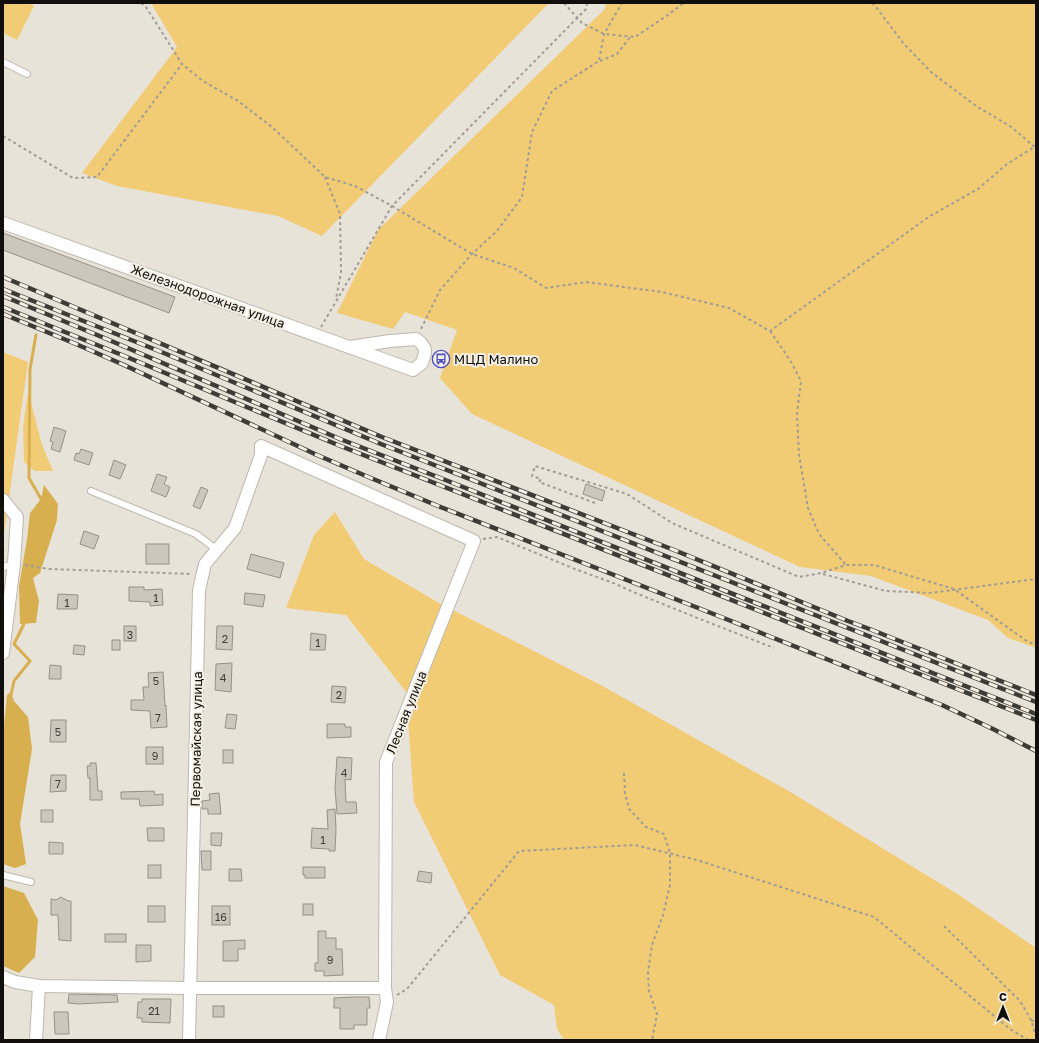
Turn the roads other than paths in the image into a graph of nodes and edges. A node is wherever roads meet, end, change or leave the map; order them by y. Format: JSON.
{"nodes":[{"id":1,"x":3,"y":62,"type":"edge"},
{"id":2,"x":26,"y":74,"type":"dead end"},
{"id":3,"x":3,"y":223,"type":"edge"},
{"id":4,"x":350,"y":347,"type":"junction"},
{"id":5,"x":91,"y":490,"type":"dead end"},
{"id":6,"x":3,"y":500,"type":"edge"},
{"id":7,"x":474,"y":541,"type":"joint"},
{"id":8,"x":217,"y":550,"type":"junction"},
{"id":9,"x":8,"y":565,"type":"edge"},
{"id":10,"x":3,"y":653,"type":"edge"},
{"id":11,"x":3,"y":875,"type":"edge"},
{"id":12,"x":31,"y":882,"type":"dead end"},
{"id":13,"x":3,"y":977,"type":"edge"},
{"id":14,"x":38,"y":986,"type":"junction"},
{"id":15,"x":190,"y":988,"type":"junction"},
{"id":16,"x":385,"y":988,"type":"junction"},
{"id":17,"x":36,"y":1040,"type":"edge"},
{"id":18,"x":189,"y":1040,"type":"edge"},
{"id":19,"x":379,"y":1040,"type":"edge"}],
"edges":[{"from":1,"to":2,"type":"lane"},
{"from":3,"to":4,"type":"street","name":"Железнодорожная улица"},
{"from":4,"to":4,"type":"street","name":"Железнодорожная улица"},
{"from":5,"to":8,"type":"lane"},
{"from":6,"to":9,"type":"street"},
{"from":7,"to":8,"type":"street","name":"Первомайская улица"},
{"from":7,"to":16,"type":"street","name":"Лесная улица"},
{"from":8,"to":15,"type":"street","name":"Первомайская улица"},
{"from":9,"to":10,"type":"street"},
{"from":11,"to":12,"type":"lane"},
{"from":13,"to":14,"type":"street"},
{"from":14,"to":15,"type":"street"},
{"from":14,"to":17,"type":"street"},
{"from":15,"to":16,"type":"street"},
{"from":15,"to":18,"type":"street","name":"Первомайская улица"},
{"from":16,"to":19,"type":"street","name":"Лесная улица"}]}
